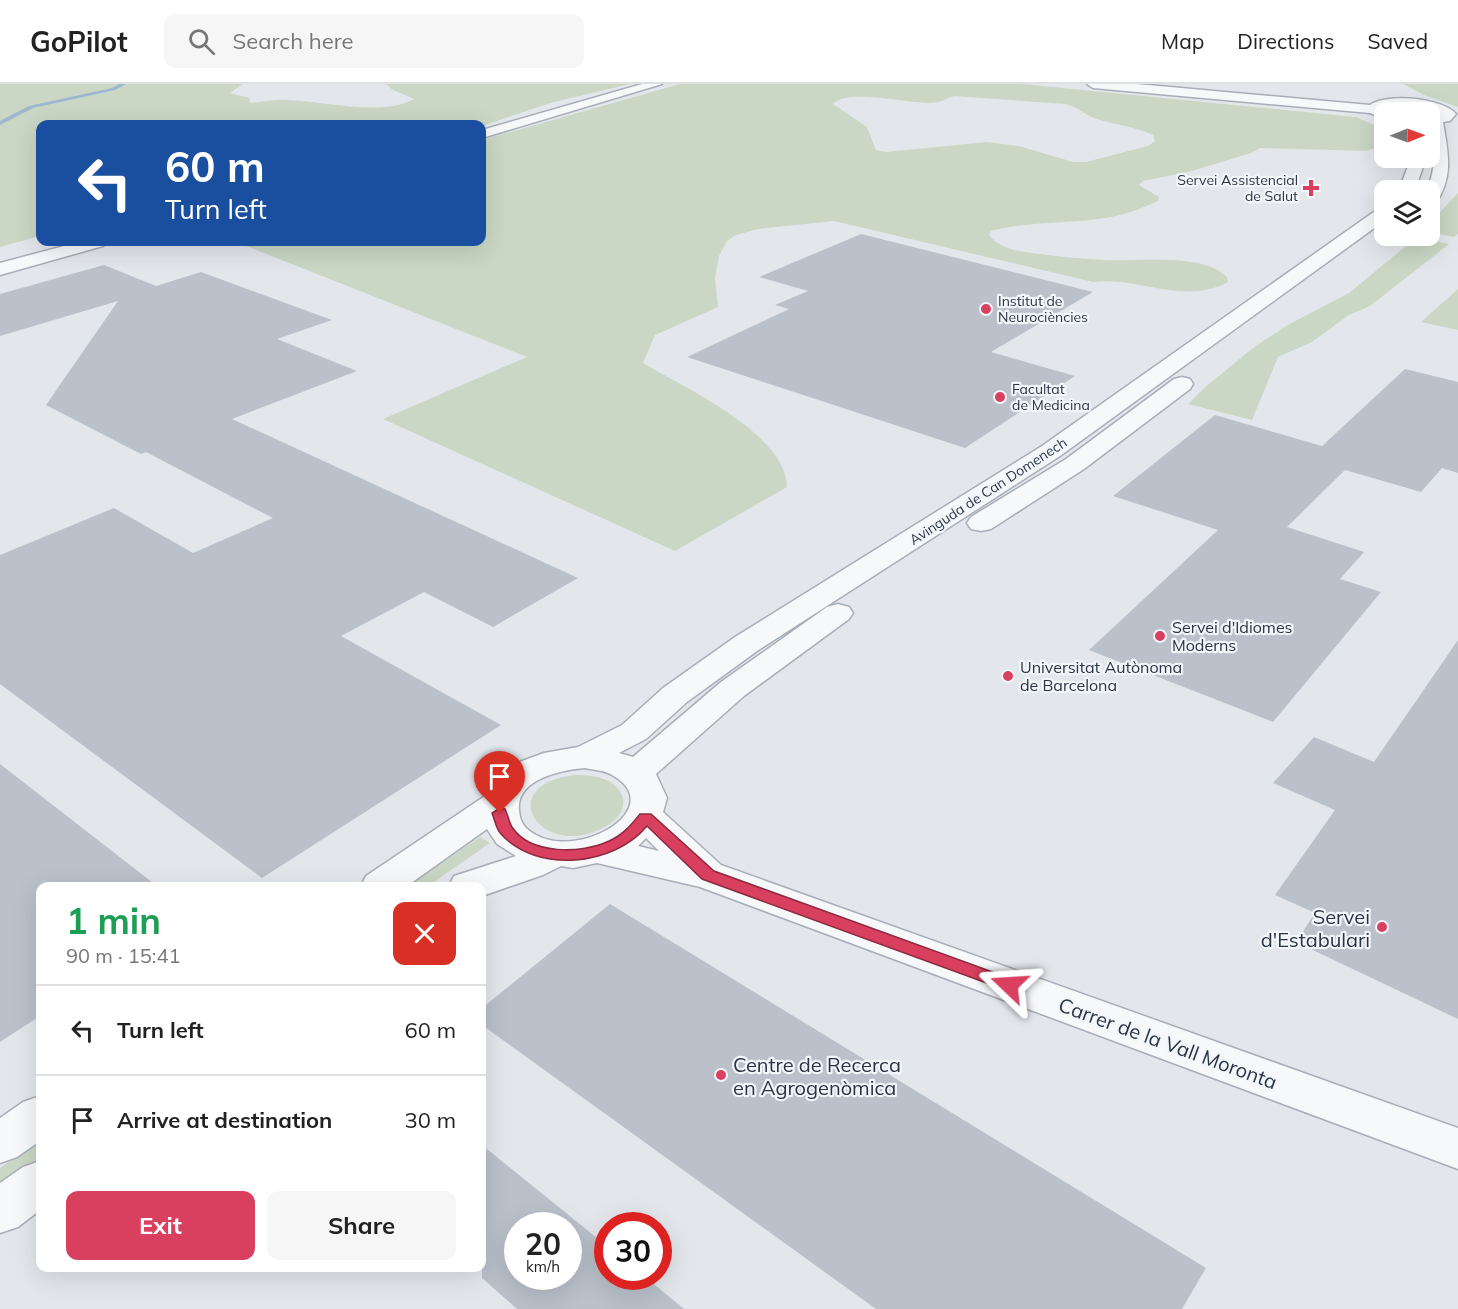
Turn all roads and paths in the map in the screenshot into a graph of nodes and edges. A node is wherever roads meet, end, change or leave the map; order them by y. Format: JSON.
{"nodes":[{"id":1,"x":656,"y":84,"type":"edge"},
{"id":2,"x":1093,"y":84,"type":"edge"},
{"id":3,"x":1393,"y":89,"type":"dead end"},
{"id":4,"x":1375,"y":90,"type":"dead end"},
{"id":5,"x":1379,"y":102,"type":"edge"},
{"id":6,"x":1417,"y":102,"type":"edge"},
{"id":7,"x":1374,"y":108,"type":"edge"},
{"id":8,"x":1440,"y":111,"type":"edge"},
{"id":9,"x":1440,"y":118,"type":"edge"},
{"id":10,"x":486,"y":133,"type":"edge"},
{"id":11,"x":1440,"y":148,"type":"edge"},
{"id":12,"x":1440,"y":182,"type":"edge"},
{"id":13,"x":1374,"y":220,"type":"edge"},
{"id":14,"x":83,"y":246,"type":"edge"},
{"id":15,"x":1375,"y":246,"type":"edge"},
{"id":16,"x":0,"y":268,"type":"edge"},
{"id":17,"x":585,"y":757,"type":"junction"},
{"id":18,"x":635,"y":774,"type":"junction"},
{"id":19,"x":501,"y":801,"type":"junction"},
{"id":20,"x":646,"y":817,"type":"junction"},
{"id":21,"x":599,"y":851,"type":"junction"},
{"id":22,"x":553,"y":854,"type":"junction"},
{"id":23,"x":708,"y":875,"type":"junction"},
{"id":24,"x":386,"y":882,"type":"edge"},
{"id":25,"x":480,"y":882,"type":"edge"},
{"id":26,"x":36,"y":1119,"type":"edge"},
{"id":27,"x":0,"y":1143,"type":"edge"},
{"id":28,"x":1458,"y":1149,"type":"edge"},
{"id":29,"x":36,"y":1185,"type":"edge"},
{"id":30,"x":0,"y":1211,"type":"edge"}],
"edges":[{"from":1,"to":10,"type":"street"},
{"from":2,"to":7,"type":"street"},
{"from":3,"to":6,"type":"street"},
{"from":4,"to":5,"type":"street"},
{"from":8,"to":9,"type":"street"},
{"from":11,"to":12,"type":"street"},
{"from":13,"to":17,"type":"street","name":"Avinguda de Can Domenech"},
{"from":14,"to":16,"type":"street"},
{"from":15,"to":18,"type":"street","name":"Avinguda de Can Domenech"},
{"from":17,"to":18,"type":"street"},
{"from":17,"to":19,"type":"street"},
{"from":18,"to":20,"type":"street"},
{"from":19,"to":22,"type":"street"},
{"from":19,"to":24,"type":"street"},
{"from":20,"to":21,"type":"street"},
{"from":20,"to":23,"type":"street","name":"Carrer de la Vall Moronta"},
{"from":21,"to":22,"type":"street"},
{"from":21,"to":23,"type":"street","name":"Carrer de la Vall Moronta"},
{"from":22,"to":25,"type":"street"},
{"from":23,"to":28,"type":"street","name":"Carrer de la Vall Moronta"},
{"from":26,"to":27,"type":"street"},
{"from":29,"to":30,"type":"street"}]}
